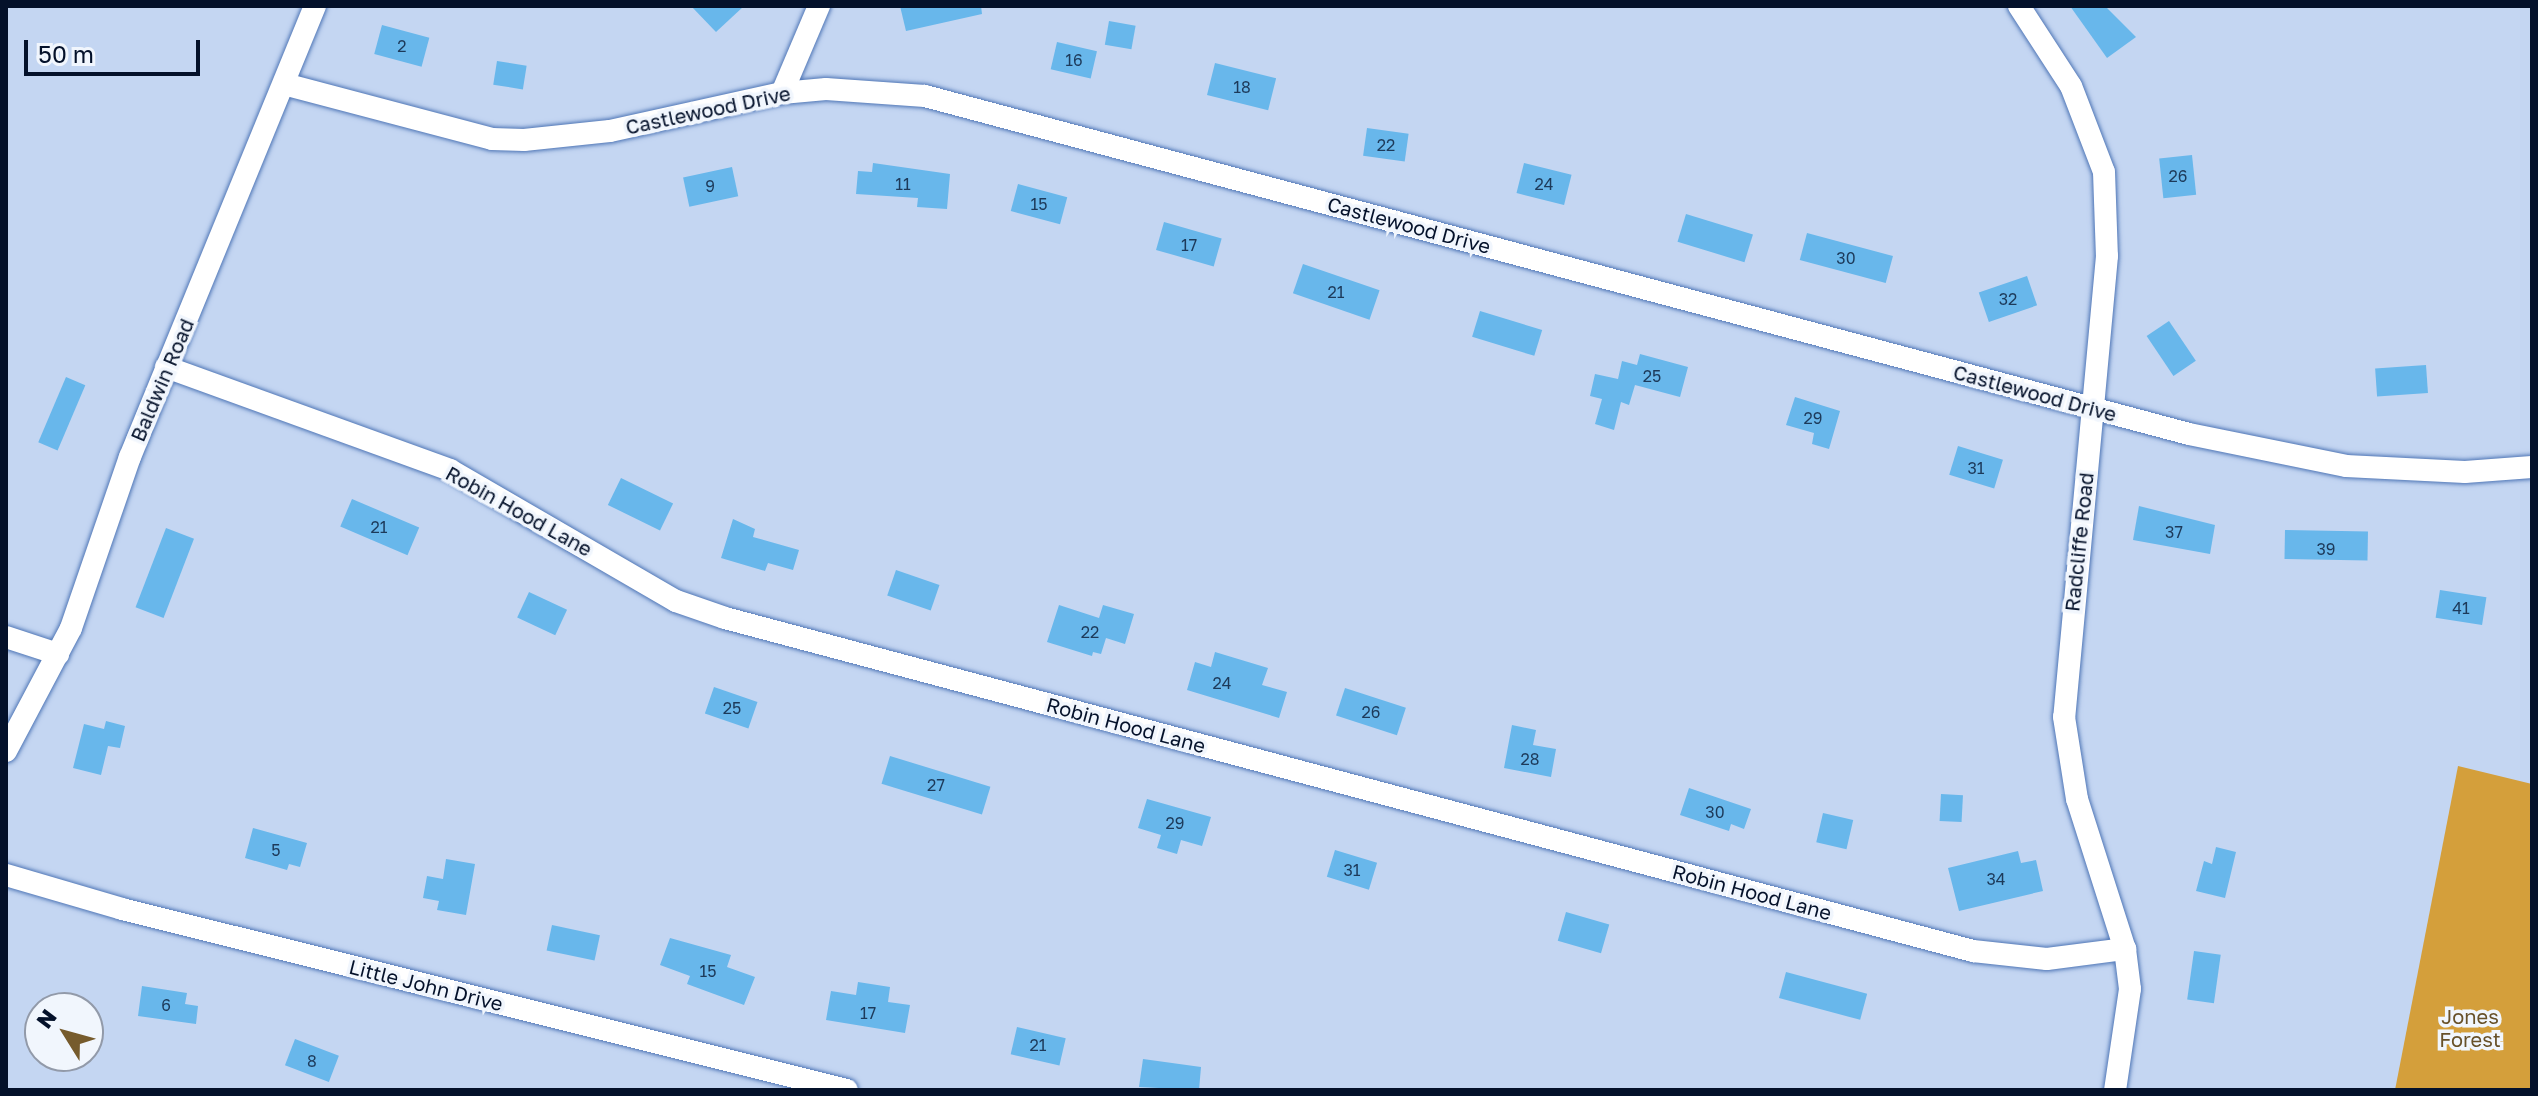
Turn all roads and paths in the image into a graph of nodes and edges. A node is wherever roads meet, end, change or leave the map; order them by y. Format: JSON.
{"nodes":[{"id":1,"x":315,"y":6,"type":"edge"},
{"id":2,"x":819,"y":6,"type":"edge"},
{"id":3,"x":2019,"y":6,"type":"edge"},
{"id":4,"x":284,"y":84,"type":"junction"},
{"id":5,"x":782,"y":93,"type":"junction"},
{"id":6,"x":166,"y":367,"type":"junction"},
{"id":7,"x":2094,"y":409,"type":"junction"},
{"id":8,"x":2532,"y":467,"type":"edge"},
{"id":9,"x":6,"y":637,"type":"edge"},
{"id":10,"x":58,"y":654,"type":"junction"},
{"id":11,"x":6,"y":751,"type":"edge"},
{"id":12,"x":6,"y":875,"type":"edge"},
{"id":13,"x":2125,"y":949,"type":"junction"},
{"id":14,"x":847,"y":1090,"type":"edge"},
{"id":15,"x":2115,"y":1090,"type":"edge"}],
"edges":[{"from":1,"to":4,"type":"street","name":"Baldwin Road"},
{"from":2,"to":5,"type":"street"},
{"from":3,"to":7,"type":"street","name":"Radcliffe Road"},
{"from":4,"to":5,"type":"street","name":"Castlewood Drive"},
{"from":4,"to":6,"type":"street","name":"Baldwin Road"},
{"from":5,"to":7,"type":"street","name":"Castlewood Drive"},
{"from":6,"to":10,"type":"street","name":"Baldwin Road"},
{"from":6,"to":13,"type":"street","name":"Robin Hood Lane"},
{"from":7,"to":8,"type":"street","name":"Castlewood Drive"},
{"from":7,"to":13,"type":"street","name":"Radcliffe Road"},
{"from":9,"to":10,"type":"street"},
{"from":10,"to":11,"type":"street","name":"Baldwin Road"},
{"from":12,"to":14,"type":"street","name":"Little John Drive"},
{"from":13,"to":15,"type":"street","name":"Radcliffe Road"}]}
